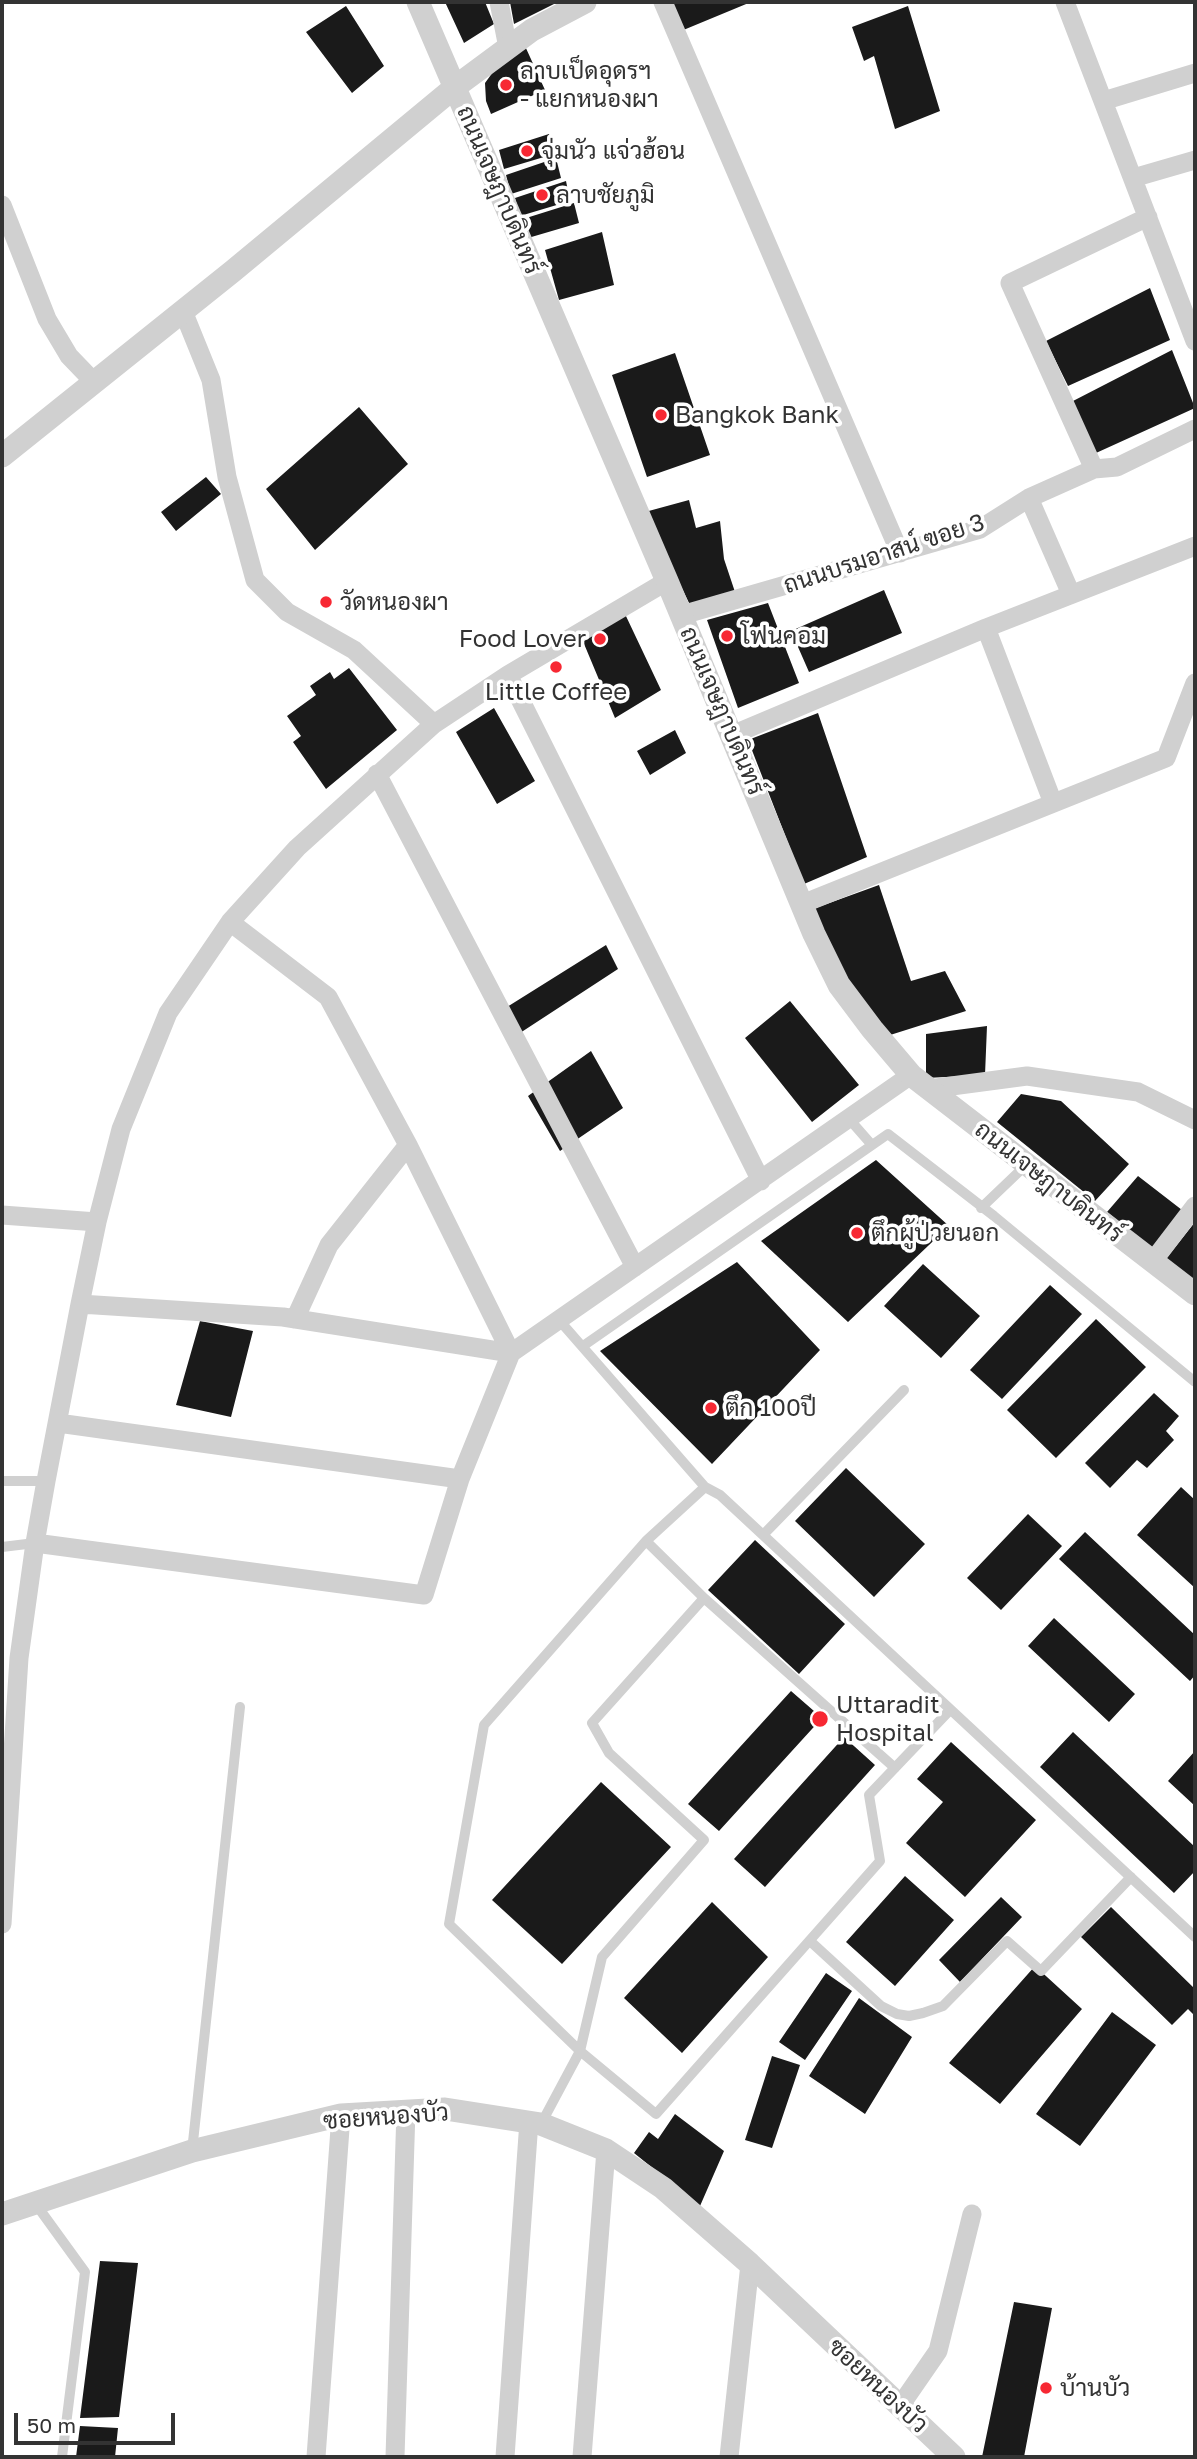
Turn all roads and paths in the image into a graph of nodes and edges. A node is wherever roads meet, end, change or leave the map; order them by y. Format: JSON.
{"nodes":[{"id":1,"x":418,"y":2,"type":"edge"},
{"id":2,"x":499,"y":2,"type":"edge"},
{"id":3,"x":585,"y":2,"type":"edge"},
{"id":4,"x":663,"y":2,"type":"edge"},
{"id":5,"x":1065,"y":2,"type":"edge"},
{"id":6,"x":509,"y":48,"type":"junction"},
{"id":7,"x":1195,"y":74,"type":"edge"},
{"id":8,"x":455,"y":87,"type":"junction"},
{"id":9,"x":1103,"y":101,"type":"junction"},
{"id":10,"x":1195,"y":160,"type":"edge"},
{"id":11,"x":1133,"y":178,"type":"junction"},
{"id":12,"x":2,"y":205,"type":"edge"},
{"id":13,"x":1148,"y":218,"type":"junction"},
{"id":14,"x":183,"y":311,"type":"junction"},
{"id":15,"x":1190,"y":314,"type":"edge"},
{"id":16,"x":1195,"y":341,"type":"edge"},
{"id":17,"x":94,"y":382,"type":"junction"},
{"id":18,"x":1195,"y":429,"type":"edge"},
{"id":19,"x":2,"y":456,"type":"edge"},
{"id":20,"x":1094,"y":469,"type":"junction"},
{"id":21,"x":1029,"y":498,"type":"junction"},
{"id":22,"x":1195,"y":546,"type":"edge"},
{"id":23,"x":900,"y":553,"type":"junction"},
{"id":24,"x":667,"y":581,"type":"junction"},
{"id":25,"x":1071,"y":594,"type":"junction"},
{"id":26,"x":682,"y":615,"type":"junction"},
{"id":27,"x":986,"y":628,"type":"junction"},
{"id":28,"x":508,"y":675,"type":"junction"},
{"id":29,"x":1195,"y":683,"type":"edge"},
{"id":30,"x":434,"y":724,"type":"junction"},
{"id":31,"x":732,"y":735,"type":"junction"},
{"id":32,"x":377,"y":774,"type":"junction"},
{"id":33,"x":1053,"y":803,"type":"junction"},
{"id":34,"x":802,"y":904,"type":"junction"},
{"id":35,"x":230,"y":922,"type":"junction"},
{"id":36,"x":920,"y":1082,"type":"junction"},
{"id":37,"x":850,"y":1120,"type":"junction"},
{"id":38,"x":1195,"y":1120,"type":"edge"},
{"id":39,"x":872,"y":1144,"type":"junction"},
{"id":40,"x":408,"y":1145,"type":"junction"},
{"id":41,"x":1026,"y":1164,"type":"junction"},
{"id":42,"x":761,"y":1181,"type":"junction"},
{"id":43,"x":1195,"y":1206,"type":"edge"},
{"id":44,"x":981,"y":1208,"type":"junction"},
{"id":45,"x":2,"y":1215,"type":"edge"},
{"id":46,"x":97,"y":1222,"type":"junction"},
{"id":47,"x":1153,"y":1261,"type":"junction"},
{"id":48,"x":635,"y":1267,"type":"junction"},
{"id":49,"x":1195,"y":1294,"type":"edge"},
{"id":50,"x":80,"y":1304,"type":"junction"},
{"id":51,"x":295,"y":1319,"type":"junction"},
{"id":52,"x":559,"y":1320,"type":"junction"},
{"id":53,"x":583,"y":1346,"type":"junction"},
{"id":54,"x":511,"y":1353,"type":"junction"},
{"id":55,"x":1195,"y":1382,"type":"edge"},
{"id":56,"x":904,"y":1390,"type":"dead end"},
{"id":57,"x":58,"y":1423,"type":"junction"},
{"id":58,"x":460,"y":1479,"type":"junction"},
{"id":59,"x":2,"y":1481,"type":"edge"},
{"id":60,"x":46,"y":1481,"type":"junction"},
{"id":61,"x":705,"y":1487,"type":"junction"},
{"id":62,"x":763,"y":1535,"type":"junction"},
{"id":63,"x":646,"y":1541,"type":"junction"},
{"id":64,"x":35,"y":1543,"type":"junction"},
{"id":65,"x":2,"y":1547,"type":"edge"},
{"id":66,"x":704,"y":1598,"type":"junction"},
{"id":67,"x":11,"y":1658,"type":"edge"},
{"id":68,"x":240,"y":1706,"type":"dead end"},
{"id":69,"x":950,"y":1710,"type":"junction"},
{"id":70,"x":895,"y":1768,"type":"junction"},
{"id":71,"x":1131,"y":1877,"type":"junction"},
{"id":72,"x":2,"y":1924,"type":"edge"},
{"id":73,"x":1195,"y":1937,"type":"edge"},
{"id":74,"x":810,"y":1941,"type":"junction"},
{"id":75,"x":580,"y":2051,"type":"junction"},
{"id":76,"x":406,"y":2110,"type":"junction"},
{"id":77,"x":341,"y":2115,"type":"junction"},
{"id":78,"x":535,"y":2122,"type":"junction"},
{"id":79,"x":192,"y":2151,"type":"junction"},
{"id":80,"x":606,"y":2151,"type":"junction"},
{"id":81,"x":35,"y":2203,"type":"junction"},
{"id":82,"x":2,"y":2214,"type":"edge"},
{"id":83,"x":972,"y":2214,"type":"dead end"},
{"id":84,"x":750,"y":2264,"type":"junction"},
{"id":85,"x":900,"y":2406,"type":"junction"},
{"id":86,"x":62,"y":2457,"type":"edge"},
{"id":87,"x":316,"y":2457,"type":"edge"},
{"id":88,"x":395,"y":2457,"type":"edge"},
{"id":89,"x":505,"y":2457,"type":"edge"},
{"id":90,"x":582,"y":2457,"type":"edge"},
{"id":91,"x":729,"y":2457,"type":"edge"},
{"id":92,"x":954,"y":2457,"type":"edge"}],
"edges":[{"from":1,"to":8,"type":"street","name":"ถนนเจษฎาบดินทร์"},
{"from":2,"to":6,"type":"street"},
{"from":3,"to":6,"type":"street"},
{"from":4,"to":23,"type":"street"},
{"from":5,"to":9,"type":"street"},
{"from":6,"to":8,"type":"street"},
{"from":7,"to":9,"type":"street"},
{"from":8,"to":14,"type":"street"},
{"from":8,"to":24,"type":"street","name":"ถนนเจษฎาบดินทร์"},
{"from":9,"to":11,"type":"street"},
{"from":10,"to":11,"type":"street"},
{"from":11,"to":13,"type":"street"},
{"from":12,"to":17,"type":"street"},
{"from":13,"to":15,"type":"street"},
{"from":13,"to":20,"type":"street"},
{"from":14,"to":17,"type":"street"},
{"from":14,"to":30,"type":"street"},
{"from":15,"to":16,"type":"street"},
{"from":17,"to":19,"type":"street"},
{"from":18,"to":20,"type":"street","name":"ถนนบรมอาสน์ ฃอย 3"},
{"from":20,"to":21,"type":"street","name":"ถนนบรมอาสน์ ฃอย 3"},
{"from":21,"to":23,"type":"street","name":"ถนนบรมอาสน์ ฃอย 3"},
{"from":21,"to":25,"type":"street"},
{"from":22,"to":25,"type":"street"},
{"from":23,"to":26,"type":"street","name":"ถนนบรมอาสน์ ฃอย 3"},
{"from":24,"to":26,"type":"street","name":"ถนนเจษฎาบดินทร์"},
{"from":24,"to":28,"type":"street"},
{"from":25,"to":27,"type":"street"},
{"from":26,"to":31,"type":"street","name":"ถนนเจษฎาบดินทร์"},
{"from":27,"to":31,"type":"street"},
{"from":27,"to":33,"type":"street"},
{"from":28,"to":30,"type":"street"},
{"from":28,"to":42,"type":"street"},
{"from":29,"to":33,"type":"street"},
{"from":30,"to":32,"type":"street"},
{"from":31,"to":34,"type":"street","name":"ถนนเจษฎาบดินทร์"},
{"from":32,"to":35,"type":"street"},
{"from":32,"to":48,"type":"street"},
{"from":33,"to":34,"type":"street"},
{"from":34,"to":36,"type":"street","name":"ถนนเจษฎาบดินทร์"},
{"from":35,"to":40,"type":"street"},
{"from":35,"to":46,"type":"street"},
{"from":36,"to":37,"type":"street"},
{"from":36,"to":38,"type":"street"},
{"from":36,"to":41,"type":"street","name":"ถนนเจษฎาบดินทร์"},
{"from":37,"to":39,"type":"lane"},
{"from":37,"to":42,"type":"street"},
{"from":39,"to":44,"type":"lane"},
{"from":39,"to":53,"type":"lane"},
{"from":40,"to":51,"type":"street"},
{"from":40,"to":54,"type":"street"},
{"from":41,"to":44,"type":"lane"},
{"from":41,"to":47,"type":"street","name":"ถนนเจษฎาบดินทร์"},
{"from":42,"to":48,"type":"street"},
{"from":43,"to":47,"type":"street"},
{"from":44,"to":55,"type":"lane"},
{"from":45,"to":46,"type":"street"},
{"from":46,"to":50,"type":"street"},
{"from":47,"to":49,"type":"street","name":"ถนนเจษฎาบดินทร์"},
{"from":48,"to":52,"type":"street"},
{"from":50,"to":51,"type":"street"},
{"from":50,"to":57,"type":"street"},
{"from":51,"to":54,"type":"street"},
{"from":52,"to":53,"type":"lane"},
{"from":52,"to":54,"type":"street"},
{"from":53,"to":61,"type":"lane"},
{"from":54,"to":58,"type":"street"},
{"from":56,"to":62,"type":"lane"},
{"from":57,"to":58,"type":"street"},
{"from":57,"to":60,"type":"street"},
{"from":58,"to":64,"type":"street"},
{"from":59,"to":60,"type":"lane"},
{"from":60,"to":64,"type":"street"},
{"from":61,"to":62,"type":"lane"},
{"from":61,"to":63,"type":"lane"},
{"from":62,"to":69,"type":"lane"},
{"from":63,"to":66,"type":"lane"},
{"from":63,"to":75,"type":"lane"},
{"from":64,"to":65,"type":"lane"},
{"from":64,"to":67,"type":"street"},
{"from":66,"to":70,"type":"lane"},
{"from":66,"to":75,"type":"lane"},
{"from":67,"to":72,"type":"street"},
{"from":68,"to":79,"type":"lane"},
{"from":69,"to":70,"type":"lane"},
{"from":69,"to":71,"type":"lane"},
{"from":70,"to":74,"type":"lane"},
{"from":71,"to":73,"type":"lane"},
{"from":71,"to":74,"type":"lane"},
{"from":74,"to":75,"type":"lane"},
{"from":75,"to":78,"type":"lane"},
{"from":76,"to":77,"type":"street","name":"ซอยหนองบัว"},
{"from":76,"to":78,"type":"street","name":"ซอยหนองบัว"},
{"from":76,"to":88,"type":"street"},
{"from":77,"to":79,"type":"street","name":"ซอยหนองบัว"},
{"from":77,"to":87,"type":"street"},
{"from":78,"to":80,"type":"street","name":"ซอยหนองบัว"},
{"from":78,"to":89,"type":"street"},
{"from":79,"to":81,"type":"street","name":"ซอยหนองบัว"},
{"from":80,"to":84,"type":"street","name":"ซอยหนองบัว"},
{"from":80,"to":90,"type":"street"},
{"from":81,"to":82,"type":"street","name":"ซอยหนองบัว"},
{"from":81,"to":86,"type":"lane"},
{"from":83,"to":85,"type":"street"},
{"from":84,"to":85,"type":"street","name":"ซอยหนองบัว"},
{"from":84,"to":91,"type":"street"},
{"from":85,"to":92,"type":"street","name":"ซอยหนองบัว"}]}
